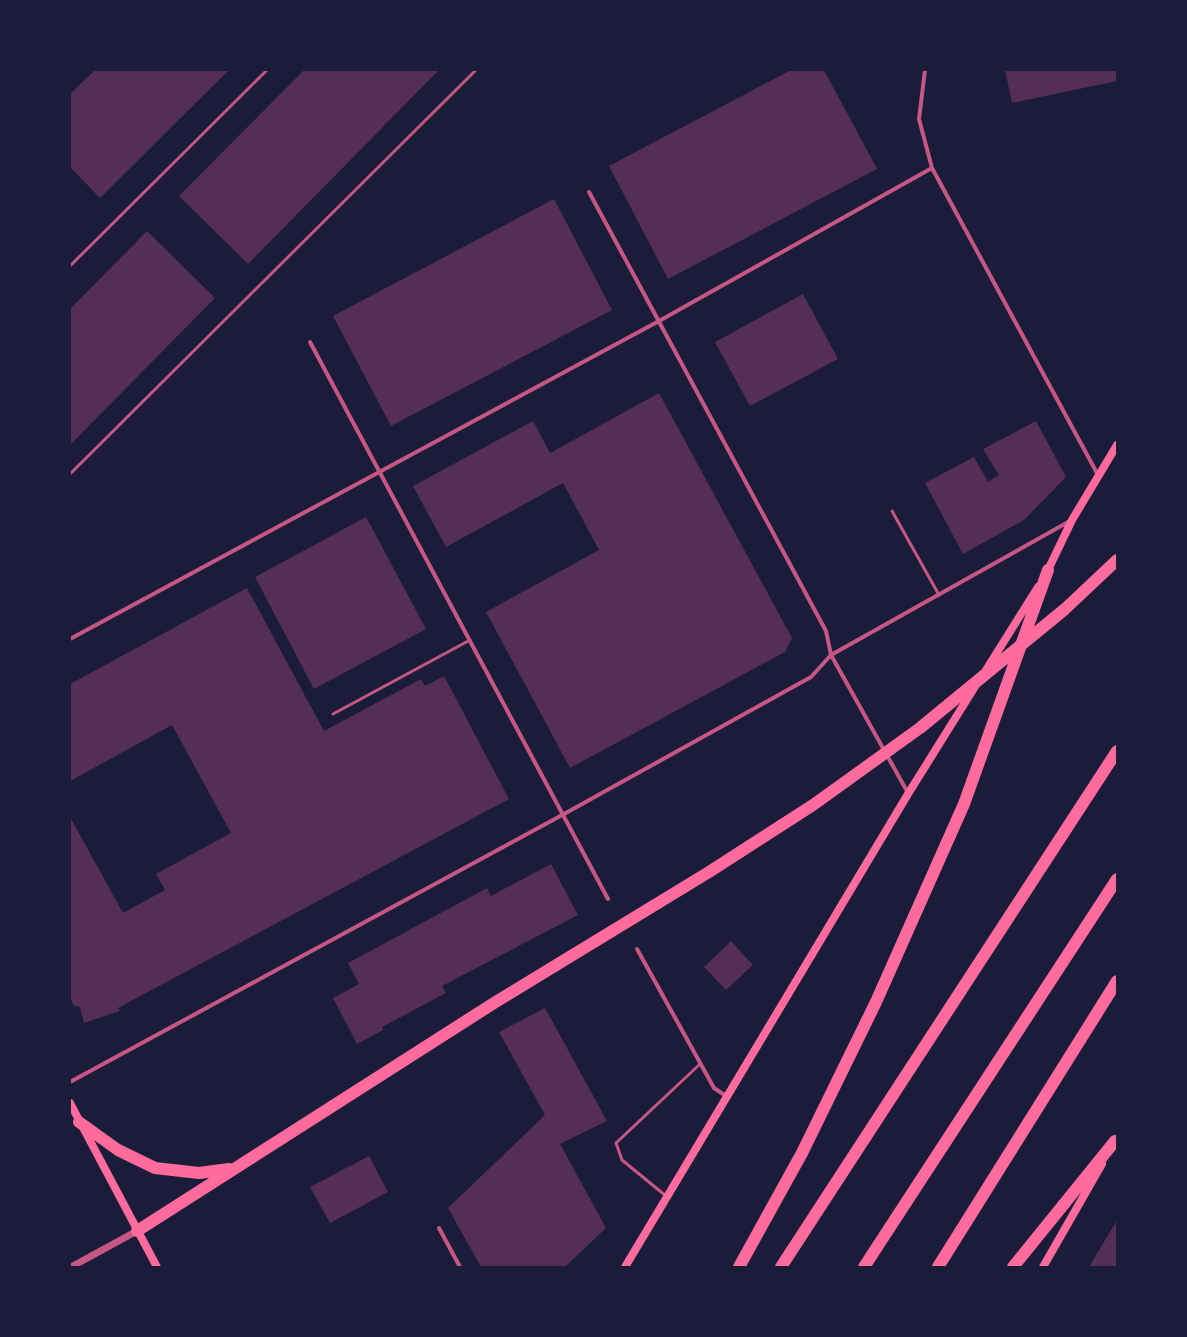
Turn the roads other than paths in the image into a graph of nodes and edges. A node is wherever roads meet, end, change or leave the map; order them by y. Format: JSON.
{"nodes":[{"id":1,"x":267,"y":70,"type":"edge"},
{"id":2,"x":476,"y":70,"type":"edge"},
{"id":3,"x":925,"y":70,"type":"edge"},
{"id":4,"x":932,"y":168,"type":"junction"},
{"id":5,"x":589,"y":192,"type":"dead end"},
{"id":6,"x":70,"y":266,"type":"edge"},
{"id":7,"x":659,"y":321,"type":"junction"},
{"id":8,"x":310,"y":342,"type":"dead end"},
{"id":9,"x":1117,"y":445,"type":"edge"},
{"id":10,"x":380,"y":472,"type":"junction"},
{"id":11,"x":70,"y":474,"type":"edge"},
{"id":12,"x":1098,"y":475,"type":"junction"},
{"id":13,"x":892,"y":511,"type":"dead end"},
{"id":14,"x":1072,"y":520,"type":"junction"},
{"id":15,"x":1117,"y":560,"type":"edge"},
{"id":16,"x":1048,"y":570,"type":"junction"},
{"id":17,"x":938,"y":595,"type":"junction"},
{"id":18,"x":70,"y":640,"type":"edge"},
{"id":19,"x":470,"y":640,"type":"junction"},
{"id":20,"x":831,"y":655,"type":"junction"},
{"id":21,"x":333,"y":714,"type":"dead end"},
{"id":22,"x":1117,"y":751,"type":"edge"},
{"id":23,"x":908,"y":794,"type":"junction"},
{"id":24,"x":564,"y":814,"type":"junction"},
{"id":25,"x":1117,"y":879,"type":"edge"},
{"id":26,"x":608,"y":899,"type":"dead end"},
{"id":27,"x":637,"y":949,"type":"dead end"},
{"id":28,"x":1117,"y":981,"type":"edge"},
{"id":29,"x":700,"y":1064,"type":"junction"},
{"id":30,"x":70,"y":1082,"type":"edge"},
{"id":31,"x":726,"y":1096,"type":"junction"},
{"id":32,"x":70,"y":1103,"type":"edge"},
{"id":33,"x":79,"y":1122,"type":"junction"},
{"id":34,"x":1116,"y":1139,"type":"edge"},
{"id":35,"x":234,"y":1168,"type":"junction"},
{"id":36,"x":666,"y":1196,"type":"junction"},
{"id":37,"x":439,"y":1228,"type":"dead end"},
{"id":38,"x":137,"y":1230,"type":"junction"},
{"id":39,"x":71,"y":1267,"type":"edge"},
{"id":40,"x":157,"y":1267,"type":"edge"},
{"id":41,"x":460,"y":1267,"type":"edge"},
{"id":42,"x":625,"y":1267,"type":"edge"},
{"id":43,"x":739,"y":1267,"type":"edge"},
{"id":44,"x":781,"y":1267,"type":"edge"},
{"id":45,"x":864,"y":1267,"type":"edge"},
{"id":46,"x":938,"y":1267,"type":"edge"},
{"id":47,"x":1013,"y":1267,"type":"edge"},
{"id":48,"x":1043,"y":1267,"type":"edge"}],
"edges":[{"from":1,"to":6,"type":"lane"},
{"from":2,"to":11,"type":"lane"},
{"from":3,"to":4,"type":"street"},
{"from":4,"to":7,"type":"street"},
{"from":4,"to":12,"type":"street"},
{"from":5,"to":7,"type":"street"},
{"from":7,"to":10,"type":"street"},
{"from":7,"to":20,"type":"street"},
{"from":8,"to":10,"type":"street"},
{"from":9,"to":12,"type":"main road"},
{"from":10,"to":18,"type":"street"},
{"from":10,"to":19,"type":"street"},
{"from":12,"to":14,"type":"main road"},
{"from":13,"to":17,"type":"lane"},
{"from":14,"to":16,"type":"main road"},
{"from":14,"to":17,"type":"street"},
{"from":15,"to":35,"type":"highway"},
{"from":16,"to":23,"type":"main road"},
{"from":16,"to":43,"type":"highway"},
{"from":17,"to":20,"type":"street"},
{"from":19,"to":21,"type":"lane"},
{"from":19,"to":24,"type":"street"},
{"from":20,"to":23,"type":"street"},
{"from":20,"to":24,"type":"street"},
{"from":22,"to":44,"type":"highway"},
{"from":23,"to":31,"type":"main road"},
{"from":24,"to":26,"type":"street"},
{"from":24,"to":30,"type":"street"},
{"from":25,"to":45,"type":"highway"},
{"from":27,"to":29,"type":"street"},
{"from":28,"to":46,"type":"highway"},
{"from":29,"to":31,"type":"street"},
{"from":29,"to":36,"type":"lane"},
{"from":31,"to":36,"type":"main road"},
{"from":32,"to":33,"type":"main road"},
{"from":33,"to":35,"type":"highway"},
{"from":33,"to":38,"type":"main road"},
{"from":34,"to":47,"type":"highway"},
{"from":34,"to":48,"type":"main road"},
{"from":35,"to":38,"type":"highway"},
{"from":36,"to":42,"type":"main road"},
{"from":37,"to":41,"type":"street"},
{"from":38,"to":39,"type":"street"},
{"from":38,"to":40,"type":"main road"}]}
